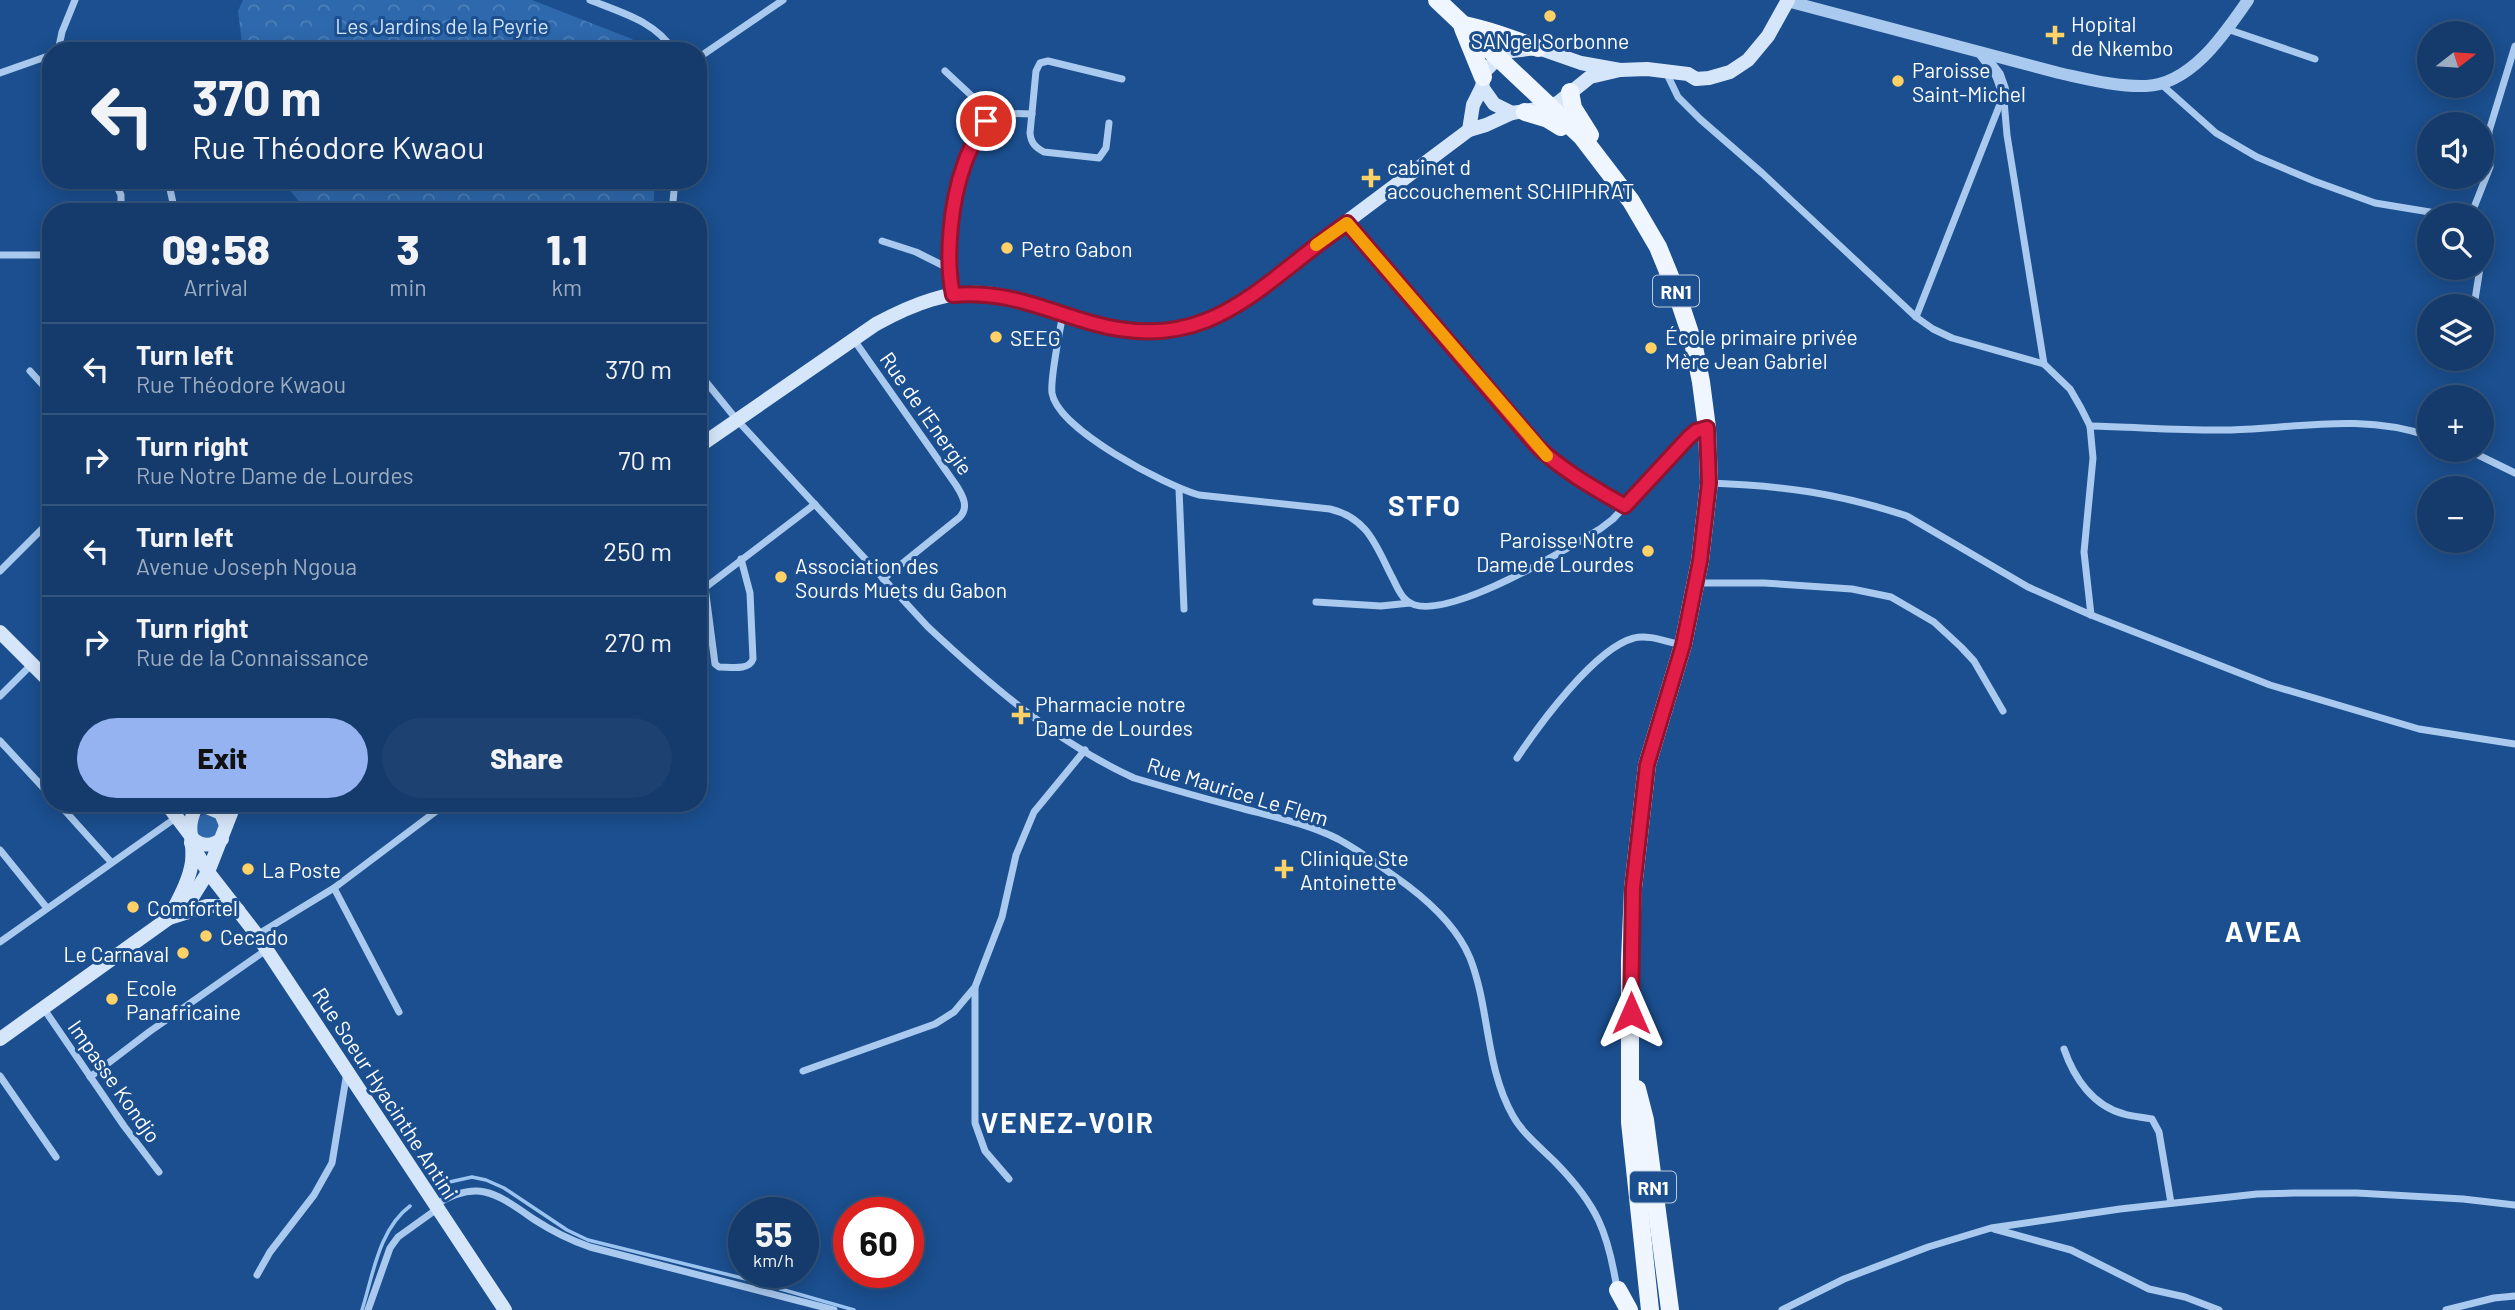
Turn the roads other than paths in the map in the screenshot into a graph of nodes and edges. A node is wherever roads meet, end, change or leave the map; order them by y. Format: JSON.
{"nodes":[{"id":1,"x":75,"y":0,"type":"edge"},
{"id":2,"x":590,"y":0,"type":"edge"},
{"id":3,"x":783,"y":0,"type":"edge"},
{"id":4,"x":1437,"y":0,"type":"edge"},
{"id":5,"x":1786,"y":0,"type":"edge"},
{"id":6,"x":2248,"y":0,"type":"edge"},
{"id":7,"x":1462,"y":24,"type":"junction"},
{"id":8,"x":2227,"y":29,"type":"junction"},
{"id":9,"x":60,"y":42,"type":"edge"},
{"id":10,"x":666,"y":42,"type":"edge"},
{"id":11,"x":2515,"y":46,"type":"edge"},
{"id":12,"x":1538,"y":48,"type":"junction"},
{"id":13,"x":707,"y":52,"type":"edge"},
{"id":14,"x":1982,"y":53,"type":"junction"},
{"id":15,"x":1559,"y":54,"type":"junction"},
{"id":16,"x":1499,"y":57,"type":"junction"},
{"id":17,"x":42,"y":58,"type":"edge"},
{"id":18,"x":2315,"y":59,"type":"dead end"},
{"id":19,"x":2025,"y":64,"type":"junction"},
{"id":20,"x":1620,"y":70,"type":"junction"},
{"id":21,"x":946,"y":71,"type":"dead end"},
{"id":22,"x":0,"y":72,"type":"edge"},
{"id":23,"x":1666,"y":72,"type":"junction"},
{"id":24,"x":1122,"y":79,"type":"dead end"},
{"id":25,"x":1483,"y":82,"type":"junction"},
{"id":26,"x":2161,"y":83,"type":"junction"},
{"id":27,"x":1575,"y":88,"type":"junction"},
{"id":28,"x":2003,"y":93,"type":"junction"},
{"id":29,"x":1549,"y":107,"type":"junction"},
{"id":30,"x":990,"y":113,"type":"junction"},
{"id":31,"x":1519,"y":113,"type":"junction"},
{"id":32,"x":1032,"y":114,"type":"junction"},
{"id":33,"x":1109,"y":122,"type":"dead end"},
{"id":34,"x":1469,"y":130,"type":"junction"},
{"id":35,"x":1608,"y":169,"type":"junction"},
{"id":36,"x":2476,"y":203,"type":"edge"},
{"id":37,"x":2417,"y":209,"type":"edge"},
{"id":38,"x":1347,"y":223,"type":"junction"},
{"id":39,"x":882,"y":242,"type":"dead end"},
{"id":40,"x":0,"y":255,"type":"edge"},
{"id":41,"x":42,"y":255,"type":"edge"},
{"id":42,"x":948,"y":268,"type":"junction"},
{"id":43,"x":953,"y":295,"type":"junction"},
{"id":44,"x":1063,"y":313,"type":"junction"},
{"id":45,"x":1916,"y":317,"type":"junction"},
{"id":46,"x":854,"y":339,"type":"junction"},
{"id":47,"x":2044,"y":363,"type":"junction"},
{"id":48,"x":30,"y":371,"type":"dead end"},
{"id":49,"x":707,"y":383,"type":"edge"},
{"id":50,"x":42,"y":384,"type":"edge"},
{"id":51,"x":737,"y":420,"type":"junction"},
{"id":52,"x":2090,"y":426,"type":"junction"},
{"id":53,"x":1707,"y":428,"type":"junction"},
{"id":54,"x":2417,"y":432,"type":"edge"},
{"id":55,"x":707,"y":441,"type":"edge"},
{"id":56,"x":2493,"y":462,"type":"edge"},
{"id":57,"x":2515,"y":473,"type":"edge"},
{"id":58,"x":1709,"y":483,"type":"junction"},
{"id":59,"x":1179,"y":489,"type":"junction"},
{"id":60,"x":815,"y":504,"type":"junction"},
{"id":61,"x":1625,"y":506,"type":"junction"},
{"id":62,"x":42,"y":529,"type":"edge"},
{"id":63,"x":741,"y":559,"type":"junction"},
{"id":64,"x":0,"y":571,"type":"edge"},
{"id":65,"x":883,"y":579,"type":"junction"},
{"id":66,"x":1696,"y":583,"type":"junction"},
{"id":67,"x":707,"y":586,"type":"edge"},
{"id":68,"x":1316,"y":602,"type":"dead end"},
{"id":69,"x":1411,"y":603,"type":"junction"},
{"id":70,"x":1184,"y":609,"type":"dead end"},
{"id":71,"x":2091,"y":615,"type":"junction"},
{"id":72,"x":707,"y":618,"type":"edge"},
{"id":73,"x":0,"y":632,"type":"edge"},
{"id":74,"x":1683,"y":645,"type":"junction"},
{"id":75,"x":42,"y":670,"type":"edge"},
{"id":76,"x":42,"y":673,"type":"edge"},
{"id":77,"x":0,"y":696,"type":"edge"},
{"id":78,"x":2003,"y":711,"type":"dead end"},
{"id":79,"x":0,"y":741,"type":"edge"},
{"id":80,"x":2515,"y":744,"type":"edge"},
{"id":81,"x":1085,"y":750,"type":"junction"},
{"id":82,"x":1517,"y":758,"type":"dead end"},
{"id":83,"x":42,"y":786,"type":"edge"},
{"id":84,"x":66,"y":812,"type":"edge"},
{"id":85,"x":192,"y":812,"type":"edge"},
{"id":86,"x":195,"y":812,"type":"edge"},
{"id":87,"x":212,"y":812,"type":"edge"},
{"id":88,"x":231,"y":812,"type":"edge"},
{"id":89,"x":435,"y":812,"type":"edge"},
{"id":90,"x":222,"y":836,"type":"junction"},
{"id":91,"x":191,"y":838,"type":"junction"},
{"id":92,"x":0,"y":850,"type":"edge"},
{"id":93,"x":111,"y":862,"type":"junction"},
{"id":94,"x":208,"y":872,"type":"junction"},
{"id":95,"x":334,"y":888,"type":"junction"},
{"id":96,"x":234,"y":905,"type":"junction"},
{"id":97,"x":47,"y":908,"type":"junction"},
{"id":98,"x":183,"y":912,"type":"junction"},
{"id":99,"x":169,"y":918,"type":"junction"},
{"id":100,"x":257,"y":935,"type":"junction"},
{"id":101,"x":0,"y":942,"type":"edge"},
{"id":102,"x":266,"y":950,"type":"junction"},
{"id":103,"x":975,"y":987,"type":"junction"},
{"id":104,"x":44,"y":1009,"type":"junction"},
{"id":105,"x":399,"y":1013,"type":"dead end"},
{"id":106,"x":0,"y":1039,"type":"edge"},
{"id":107,"x":2064,"y":1049,"type":"dead end"},
{"id":108,"x":1631,"y":1065,"type":"junction"},
{"id":109,"x":803,"y":1071,"type":"dead end"},
{"id":110,"x":347,"y":1072,"type":"junction"},
{"id":111,"x":0,"y":1076,"type":"edge"},
{"id":112,"x":90,"y":1077,"type":"junction"},
{"id":113,"x":56,"y":1157,"type":"dead end"},
{"id":114,"x":159,"y":1172,"type":"dead end"},
{"id":115,"x":1009,"y":1179,"type":"dead end"},
{"id":116,"x":2171,"y":1203,"type":"junction"},
{"id":117,"x":2515,"y":1205,"type":"edge"},
{"id":118,"x":436,"y":1207,"type":"junction"},
{"id":119,"x":1991,"y":1228,"type":"junction"},
{"id":120,"x":1663,"y":1267,"type":"junction"},
{"id":121,"x":257,"y":1275,"type":"dead end"},
{"id":122,"x":1618,"y":1290,"type":"junction"},
{"id":123,"x":2515,"y":1296,"type":"edge"},
{"id":124,"x":368,"y":1310,"type":"edge"},
{"id":125,"x":505,"y":1310,"type":"edge"},
{"id":126,"x":834,"y":1310,"type":"edge"},
{"id":127,"x":1621,"y":1310,"type":"edge"},
{"id":128,"x":1629,"y":1310,"type":"edge"},
{"id":129,"x":1650,"y":1310,"type":"edge"},
{"id":130,"x":1670,"y":1310,"type":"edge"},
{"id":131,"x":1679,"y":1310,"type":"edge"},
{"id":132,"x":1782,"y":1310,"type":"edge"},
{"id":133,"x":2219,"y":1310,"type":"edge"},
{"id":134,"x":2446,"y":1310,"type":"edge"}],
"edges":[{"from":1,"to":9,"type":"street"},
{"from":2,"to":10,"type":"street"},
{"from":3,"to":13,"type":"street"},
{"from":4,"to":7,"type":"main road","number":"RN1"},
{"from":5,"to":14,"type":"street"},
{"from":5,"to":23,"type":"main road"},
{"from":6,"to":8,"type":"street"},
{"from":7,"to":12,"type":"main road"},
{"from":7,"to":16,"type":"main road","number":"RN1"},
{"from":7,"to":25,"type":"main road"},
{"from":8,"to":18,"type":"street"},
{"from":8,"to":26,"type":"street"},
{"from":11,"to":36,"type":"street"},
{"from":12,"to":15,"type":"main road"},
{"from":12,"to":16,"type":"main road"},
{"from":14,"to":19,"type":"street"},
{"from":14,"to":28,"type":"street"},
{"from":15,"to":20,"type":"main road"},
{"from":15,"to":27,"type":"main road"},
{"from":16,"to":25,"type":"main road"},
{"from":16,"to":29,"type":"main road","number":"RN1"},
{"from":17,"to":22,"type":"street"},
{"from":19,"to":26,"type":"street"},
{"from":19,"to":28,"type":"street"},
{"from":20,"to":23,"type":"main road"},
{"from":20,"to":27,"type":"main road"},
{"from":21,"to":30,"type":"street"},
{"from":23,"to":45,"type":"street"},
{"from":24,"to":32,"type":"street"},
{"from":25,"to":31,"type":"main road"},
{"from":25,"to":34,"type":"main road"},
{"from":26,"to":37,"type":"street"},
{"from":27,"to":29,"type":"main road"},
{"from":27,"to":35,"type":"main road"},
{"from":28,"to":45,"type":"street"},
{"from":28,"to":47,"type":"street"},
{"from":29,"to":31,"type":"main road"},
{"from":29,"to":35,"type":"main road","number":"RN1"},
{"from":30,"to":32,"type":"street"},
{"from":30,"to":42,"type":"street"},
{"from":31,"to":34,"type":"main road"},
{"from":31,"to":35,"type":"main road"},
{"from":32,"to":33,"type":"street"},
{"from":34,"to":38,"type":"main road"},
{"from":35,"to":53,"type":"main road","number":"RN1"},
{"from":38,"to":44,"type":"main road"},
{"from":38,"to":61,"type":"street"},
{"from":39,"to":42,"type":"street"},
{"from":40,"to":41,"type":"street"},
{"from":42,"to":43,"type":"street"},
{"from":43,"to":44,"type":"main road"},
{"from":43,"to":46,"type":"main road"},
{"from":44,"to":59,"type":"street"},
{"from":45,"to":47,"type":"street"},
{"from":46,"to":51,"type":"main road"},
{"from":46,"to":65,"type":"street","name":"Rue de l'Energie"},
{"from":47,"to":52,"type":"street"},
{"from":48,"to":50,"type":"street"},
{"from":49,"to":51,"type":"street","name":"Rue Maurice Le Flem"},
{"from":51,"to":55,"type":"main road"},
{"from":51,"to":60,"type":"street","name":"Rue Maurice Le Flem"},
{"from":52,"to":54,"type":"street"},
{"from":52,"to":71,"type":"street"},
{"from":53,"to":58,"type":"main road","number":"RN1"},
{"from":53,"to":61,"type":"street"},
{"from":56,"to":57,"type":"street"},
{"from":58,"to":66,"type":"main road","number":"RN1"},
{"from":58,"to":71,"type":"street"},
{"from":59,"to":69,"type":"street"},
{"from":59,"to":70,"type":"street"},
{"from":60,"to":63,"type":"street"},
{"from":60,"to":65,"type":"street","name":"Rue Maurice Le Flem"},
{"from":61,"to":69,"type":"street"},
{"from":62,"to":64,"type":"street"},
{"from":63,"to":67,"type":"street"},
{"from":63,"to":72,"type":"street"},
{"from":65,"to":81,"type":"street","name":"Rue Maurice Le Flem"},
{"from":66,"to":74,"type":"main road","number":"RN1"},
{"from":66,"to":78,"type":"street"},
{"from":68,"to":69,"type":"street"},
{"from":71,"to":80,"type":"street"},
{"from":73,"to":75,"type":"main road"},
{"from":74,"to":82,"type":"street"},
{"from":74,"to":108,"type":"main road","number":"RN1"},
{"from":76,"to":77,"type":"street"},
{"from":79,"to":83,"type":"street"},
{"from":81,"to":103,"type":"street"},
{"from":81,"to":122,"type":"street","name":"Rue Maurice Le Flem"},
{"from":84,"to":93,"type":"street"},
{"from":85,"to":93,"type":"street"},
{"from":86,"to":91,"type":"main road"},
{"from":87,"to":90,"type":"main road"},
{"from":88,"to":90,"type":"main road"},
{"from":89,"to":95,"type":"street"},
{"from":90,"to":91,"type":"main road"},
{"from":90,"to":94,"type":"main road"},
{"from":90,"to":96,"type":"main road"},
{"from":91,"to":94,"type":"main road","name":"Rue Soeur Hyacinthe Antini"},
{"from":91,"to":99,"type":"main road"},
{"from":92,"to":97,"type":"street"},
{"from":93,"to":97,"type":"street"},
{"from":94,"to":96,"type":"main road","name":"Rue Soeur Hyacinthe Antini"},
{"from":94,"to":98,"type":"main road"},
{"from":95,"to":100,"type":"street"},
{"from":95,"to":105,"type":"street"},
{"from":96,"to":98,"type":"main road"},
{"from":96,"to":100,"type":"main road","name":"Rue Soeur Hyacinthe Antini"},
{"from":97,"to":101,"type":"street"},
{"from":98,"to":99,"type":"main road"},
{"from":99,"to":104,"type":"main road"},
{"from":100,"to":102,"type":"main road","name":"Rue Soeur Hyacinthe Antini"},
{"from":102,"to":110,"type":"main road","name":"Rue Soeur Hyacinthe Antini"},
{"from":102,"to":112,"type":"street"},
{"from":103,"to":109,"type":"street"},
{"from":103,"to":115,"type":"street"},
{"from":104,"to":106,"type":"main road"},
{"from":104,"to":112,"type":"street","name":"Impasse Kondjo"},
{"from":107,"to":116,"type":"street"},
{"from":108,"to":120,"type":"main road","number":"RN1"},
{"from":108,"to":129,"type":"main road","number":"RN1"},
{"from":110,"to":118,"type":"main road","name":"Rue Soeur Hyacinthe Antini"},
{"from":110,"to":121,"type":"street"},
{"from":111,"to":113,"type":"street"},
{"from":112,"to":114,"type":"street","name":"Impasse Kondjo"},
{"from":116,"to":117,"type":"street"},
{"from":116,"to":119,"type":"street"},
{"from":118,"to":124,"type":"street"},
{"from":118,"to":125,"type":"main road","name":"Rue Soeur Hyacinthe Antini"},
{"from":118,"to":126,"type":"street"},
{"from":119,"to":132,"type":"street"},
{"from":119,"to":133,"type":"street"},
{"from":120,"to":130,"type":"main road","number":"RN1"},
{"from":120,"to":131,"type":"main road"},
{"from":122,"to":127,"type":"street","name":"Rue Maurice Le Flem"},
{"from":122,"to":128,"type":"main road"},
{"from":123,"to":134,"type":"street"}]}
